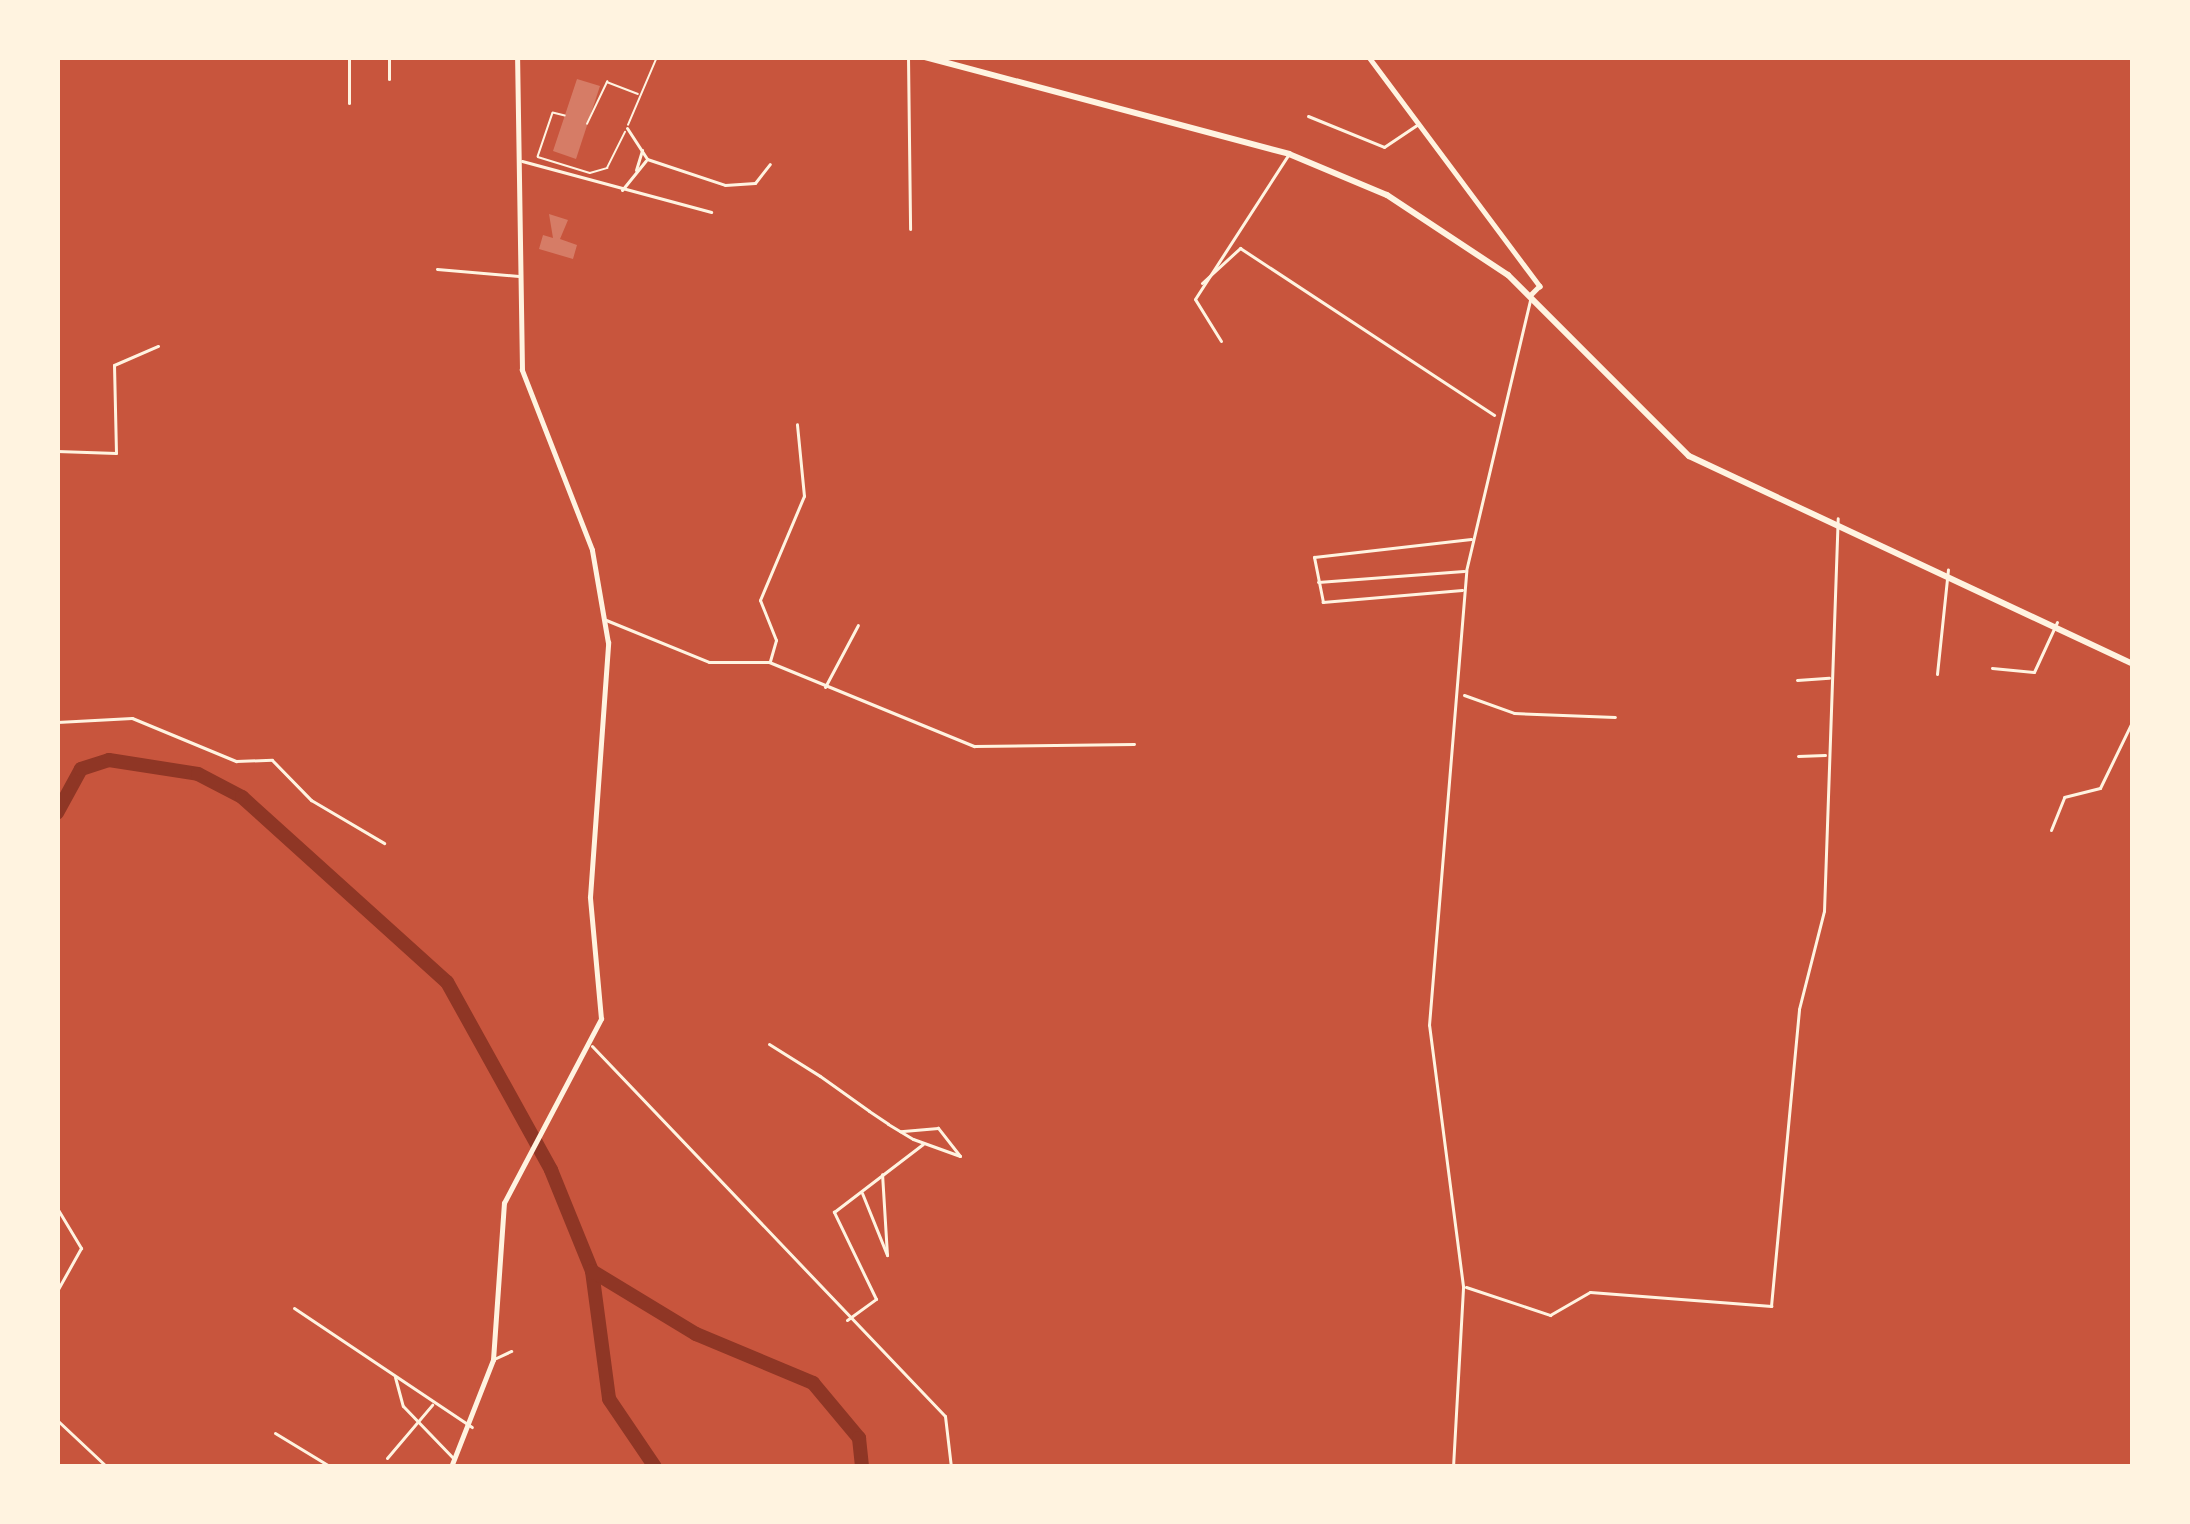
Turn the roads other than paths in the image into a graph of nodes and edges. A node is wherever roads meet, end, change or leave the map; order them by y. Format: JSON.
{"nodes":[{"id":1,"x":349,"y":57,"type":"edge"},
{"id":2,"x":389,"y":57,"type":"edge"},
{"id":3,"x":517,"y":57,"type":"edge"},
{"id":4,"x":657,"y":57,"type":"edge"},
{"id":5,"x":908,"y":57,"type":"edge"},
{"id":6,"x":925,"y":57,"type":"edge"},
{"id":7,"x":1369,"y":57,"type":"edge"},
{"id":8,"x":389,"y":79,"type":"dead end"},
{"id":9,"x":641,"y":95,"type":"junction"},
{"id":10,"x":350,"y":103,"type":"dead end"},
{"id":11,"x":565,"y":116,"type":"dead end"},
{"id":12,"x":1308,"y":116,"type":"dead end"},
{"id":13,"x":587,"y":124,"type":"dead end"},
{"id":14,"x":1418,"y":124,"type":"junction"},
{"id":15,"x":627,"y":128,"type":"junction"},
{"id":16,"x":642,"y":148,"type":"junction"},
{"id":17,"x":1289,"y":154,"type":"junction"},
{"id":18,"x":647,"y":159,"type":"junction"},
{"id":19,"x":521,"y":161,"type":"junction"},
{"id":20,"x":770,"y":164,"type":"dead end"},
{"id":21,"x":635,"y":173,"type":"junction"},
{"id":22,"x":622,"y":191,"type":"junction"},
{"id":23,"x":711,"y":212,"type":"dead end"},
{"id":24,"x":910,"y":230,"type":"dead end"},
{"id":25,"x":437,"y":268,"type":"dead end"},
{"id":26,"x":521,"y":276,"type":"junction"},
{"id":27,"x":1202,"y":283,"type":"junction"},
{"id":28,"x":1531,"y":296,"type":"junction"},
{"id":29,"x":1221,"y":341,"type":"dead end"},
{"id":30,"x":158,"y":346,"type":"dead end"},
{"id":31,"x":1495,"y":415,"type":"junction"},
{"id":32,"x":797,"y":424,"type":"dead end"},
{"id":33,"x":57,"y":451,"type":"edge"},
{"id":34,"x":1838,"y":518,"type":"junction"},
{"id":35,"x":1471,"y":539,"type":"junction"},
{"id":36,"x":1948,"y":570,"type":"junction"},
{"id":37,"x":1466,"y":571,"type":"junction"},
{"id":38,"x":1317,"y":582,"type":"junction"},
{"id":39,"x":1464,"y":590,"type":"junction"},
{"id":40,"x":605,"y":619,"type":"junction"},
{"id":41,"x":2056,"y":622,"type":"junction"},
{"id":42,"x":858,"y":625,"type":"dead end"},
{"id":43,"x":769,"y":662,"type":"junction"},
{"id":44,"x":2133,"y":664,"type":"edge"},
{"id":45,"x":1992,"y":668,"type":"dead end"},
{"id":46,"x":1937,"y":674,"type":"dead end"},
{"id":47,"x":1831,"y":678,"type":"junction"},
{"id":48,"x":1797,"y":680,"type":"dead end"},
{"id":49,"x":823,"y":688,"type":"junction"},
{"id":50,"x":1463,"y":694,"type":"junction"},
{"id":51,"x":1615,"y":717,"type":"dead end"},
{"id":52,"x":2133,"y":720,"type":"edge"},
{"id":53,"x":57,"y":722,"type":"edge"},
{"id":54,"x":1134,"y":744,"type":"dead end"},
{"id":55,"x":1826,"y":755,"type":"junction"},
{"id":56,"x":1798,"y":756,"type":"dead end"},
{"id":57,"x":2051,"y":830,"type":"dead end"},
{"id":58,"x":384,"y":843,"type":"dead end"},
{"id":59,"x":769,"y":1044,"type":"dead end"},
{"id":60,"x":592,"y":1046,"type":"junction"},
{"id":61,"x":900,"y":1131,"type":"junction"},
{"id":62,"x":923,"y":1144,"type":"junction"},
{"id":63,"x":881,"y":1172,"type":"junction"},
{"id":64,"x":862,"y":1193,"type":"junction"},
{"id":65,"x":57,"y":1208,"type":"edge"},
{"id":66,"x":1463,"y":1286,"type":"junction"},
{"id":67,"x":57,"y":1291,"type":"edge"},
{"id":68,"x":294,"y":1308,"type":"dead end"},
{"id":69,"x":845,"y":1321,"type":"junction"},
{"id":70,"x":512,"y":1351,"type":"dead end"},
{"id":71,"x":493,"y":1360,"type":"junction"},
{"id":72,"x":395,"y":1377,"type":"junction"},
{"id":73,"x":434,"y":1402,"type":"junction"},
{"id":74,"x":57,"y":1420,"type":"edge"},
{"id":75,"x":418,"y":1421,"type":"junction"},
{"id":76,"x":472,"y":1427,"type":"junction"},
{"id":77,"x":275,"y":1433,"type":"dead end"},
{"id":78,"x":387,"y":1458,"type":"dead end"},
{"id":79,"x":453,"y":1464,"type":"edge"},
{"id":80,"x":107,"y":1467,"type":"edge"},
{"id":81,"x":331,"y":1467,"type":"edge"},
{"id":82,"x":951,"y":1467,"type":"edge"},
{"id":83,"x":1453,"y":1467,"type":"edge"}],
"edges":[{"from":1,"to":10,"type":"street"},
{"from":2,"to":8,"type":"street"},
{"from":3,"to":19,"type":"street"},
{"from":4,"to":9,"type":"lane"},
{"from":5,"to":24,"type":"street"},
{"from":6,"to":17,"type":"highway"},
{"from":7,"to":14,"type":"street"},
{"from":9,"to":13,"type":"lane"},
{"from":9,"to":15,"type":"lane"},
{"from":11,"to":15,"type":"lane"},
{"from":12,"to":14,"type":"street"},
{"from":14,"to":28,"type":"street"},
{"from":15,"to":16,"type":"street"},
{"from":16,"to":18,"type":"street"},
{"from":16,"to":21,"type":"street"},
{"from":17,"to":27,"type":"street"},
{"from":17,"to":28,"type":"highway"},
{"from":18,"to":20,"type":"street"},
{"from":18,"to":21,"type":"street"},
{"from":19,"to":22,"type":"street"},
{"from":19,"to":26,"type":"street"},
{"from":21,"to":22,"type":"street"},
{"from":22,"to":23,"type":"street"},
{"from":25,"to":26,"type":"street"},
{"from":26,"to":40,"type":"street"},
{"from":27,"to":29,"type":"street"},
{"from":27,"to":31,"type":"street"},
{"from":28,"to":31,"type":"street"},
{"from":28,"to":34,"type":"highway"},
{"from":30,"to":33,"type":"street"},
{"from":31,"to":35,"type":"street"},
{"from":32,"to":43,"type":"street"},
{"from":34,"to":36,"type":"highway"},
{"from":34,"to":47,"type":"street"},
{"from":35,"to":37,"type":"street"},
{"from":35,"to":38,"type":"street"},
{"from":36,"to":41,"type":"highway"},
{"from":36,"to":46,"type":"street"},
{"from":37,"to":38,"type":"street"},
{"from":37,"to":39,"type":"street"},
{"from":38,"to":39,"type":"street"},
{"from":39,"to":50,"type":"street"},
{"from":40,"to":43,"type":"street"},
{"from":40,"to":60,"type":"street"},
{"from":41,"to":44,"type":"highway"},
{"from":41,"to":45,"type":"street"},
{"from":42,"to":49,"type":"street"},
{"from":43,"to":49,"type":"street"},
{"from":47,"to":48,"type":"street"},
{"from":47,"to":55,"type":"street"},
{"from":49,"to":54,"type":"street"},
{"from":50,"to":51,"type":"street"},
{"from":50,"to":66,"type":"street"},
{"from":52,"to":57,"type":"street"},
{"from":53,"to":58,"type":"street"},
{"from":55,"to":56,"type":"street"},
{"from":55,"to":66,"type":"street"},
{"from":59,"to":61,"type":"street"},
{"from":60,"to":69,"type":"street"},
{"from":60,"to":71,"type":"street"},
{"from":61,"to":62,"type":"street"},
{"from":61,"to":62,"type":"street"},
{"from":62,"to":63,"type":"street"},
{"from":63,"to":64,"type":"street"},
{"from":63,"to":64,"type":"street"},
{"from":64,"to":69,"type":"street"},
{"from":65,"to":67,"type":"street"},
{"from":66,"to":83,"type":"street"},
{"from":68,"to":72,"type":"street"},
{"from":69,"to":82,"type":"street"},
{"from":70,"to":71,"type":"street"},
{"from":71,"to":76,"type":"street"},
{"from":72,"to":73,"type":"street"},
{"from":72,"to":75,"type":"street"},
{"from":73,"to":75,"type":"street"},
{"from":73,"to":76,"type":"street"},
{"from":74,"to":80,"type":"street"},
{"from":75,"to":78,"type":"street"},
{"from":75,"to":79,"type":"street"},
{"from":76,"to":79,"type":"street"},
{"from":77,"to":81,"type":"street"}]}
